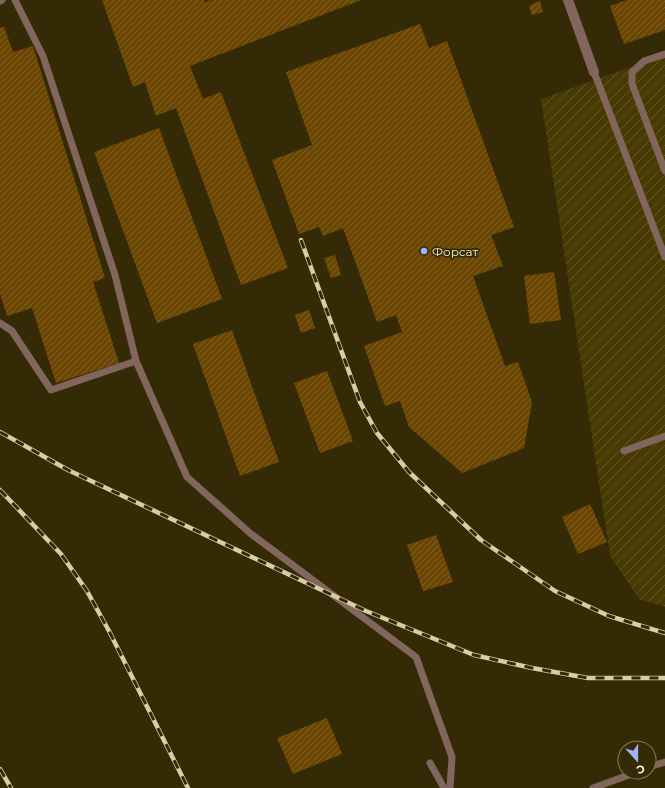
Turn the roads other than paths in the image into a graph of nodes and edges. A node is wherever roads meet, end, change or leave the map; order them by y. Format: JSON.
{"nodes":[{"id":1,"x":15,"y":0,"type":"edge"},
{"id":2,"x":568,"y":0,"type":"edge"},
{"id":3,"x":665,"y":54,"type":"edge"},
{"id":4,"x":594,"y":72,"type":"joint"},
{"id":5,"x":665,"y":171,"type":"edge"},
{"id":6,"x":665,"y":257,"type":"edge"},
{"id":7,"x":0,"y":323,"type":"edge"},
{"id":8,"x":136,"y":361,"type":"junction"},
{"id":9,"x":665,"y":436,"type":"edge"},
{"id":10,"x":624,"y":451,"type":"dead end"},
{"id":11,"x":430,"y":763,"type":"dead end"},
{"id":12,"x":617,"y":779,"type":"edge"},
{"id":13,"x":444,"y":788,"type":"edge"},
{"id":14,"x":450,"y":788,"type":"edge"},
{"id":15,"x":593,"y":788,"type":"edge"}],
"edges":[{"from":1,"to":8,"type":"lane"},
{"from":2,"to":4,"type":"street"},
{"from":3,"to":5,"type":"lane"},
{"from":4,"to":6,"type":"lane"},
{"from":7,"to":8,"type":"lane"},
{"from":8,"to":14,"type":"lane"},
{"from":9,"to":10,"type":"lane"},
{"from":11,"to":13,"type":"lane"},
{"from":12,"to":15,"type":"lane"}]}
